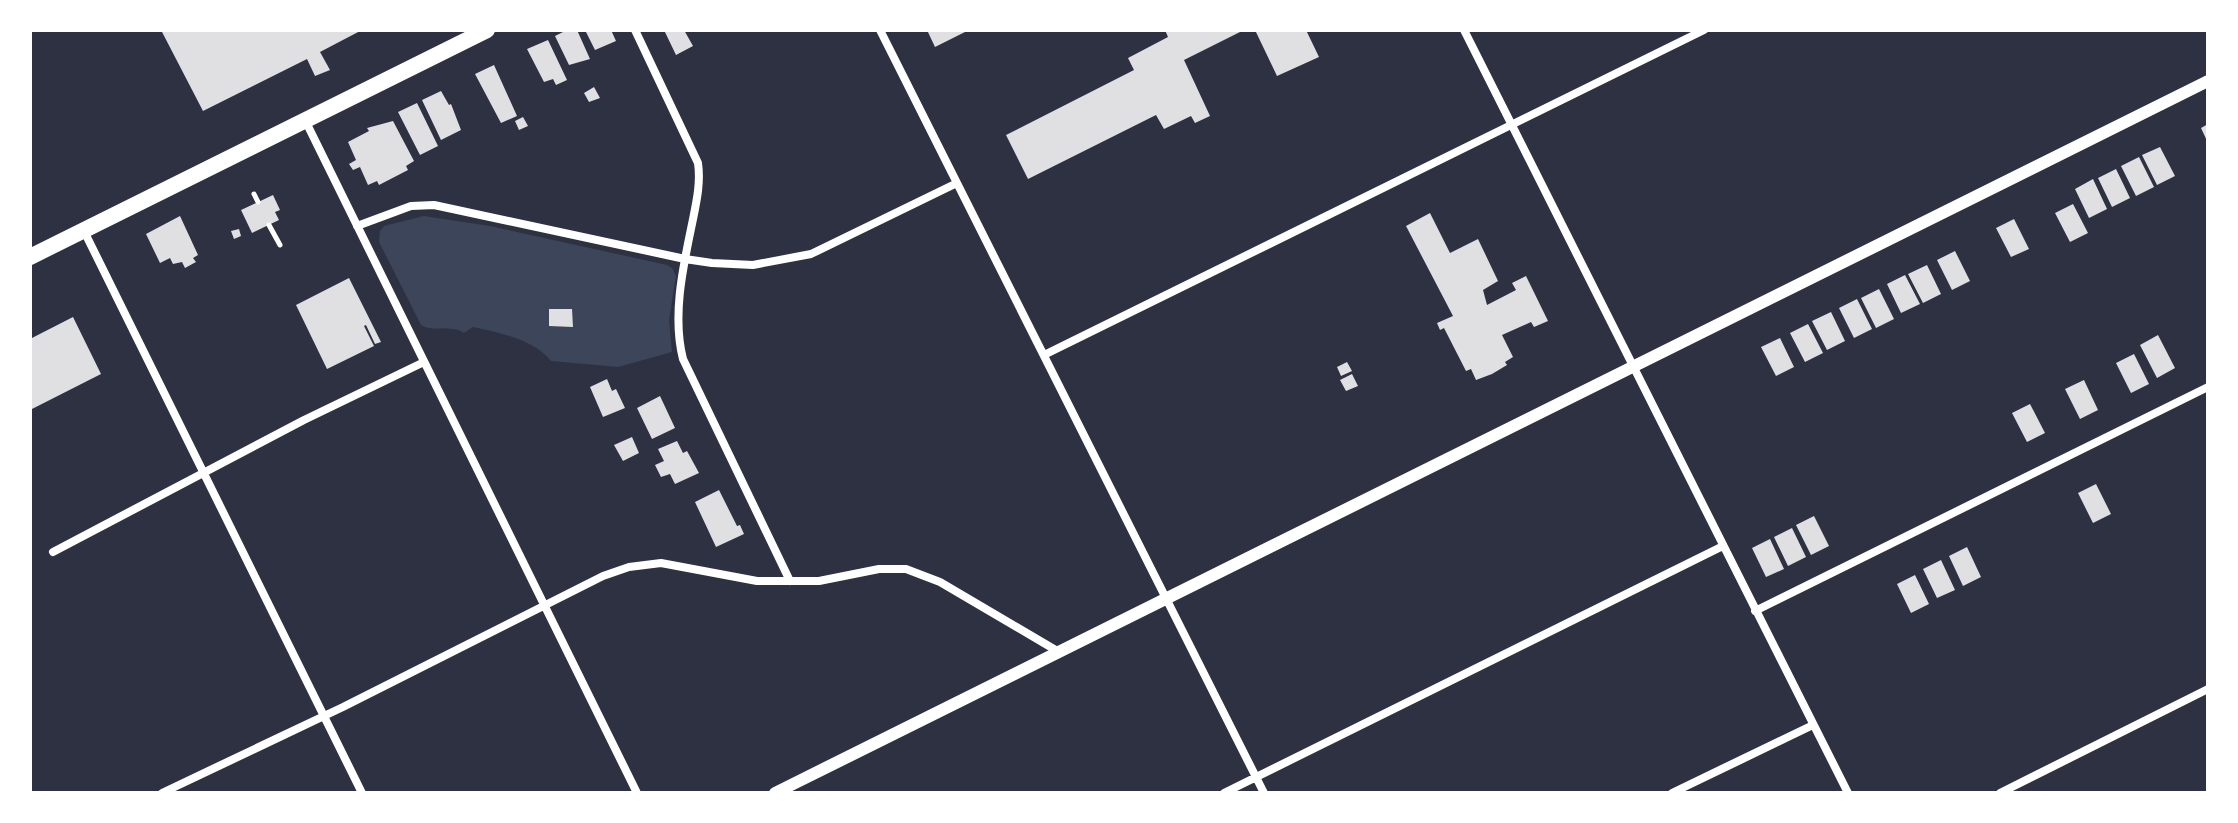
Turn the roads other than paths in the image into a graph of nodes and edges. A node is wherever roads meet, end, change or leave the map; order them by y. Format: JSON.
{"nodes":[{"id":1,"x":487,"y":30,"type":"edge"},
{"id":2,"x":635,"y":30,"type":"edge"},
{"id":3,"x":880,"y":30,"type":"edge"},
{"id":4,"x":1464,"y":30,"type":"edge"},
{"id":5,"x":1704,"y":30,"type":"edge"},
{"id":6,"x":2208,"y":81,"type":"edge"},
{"id":7,"x":305,"y":120,"type":"junction"},
{"id":8,"x":1511,"y":125,"type":"junction"},
{"id":9,"x":957,"y":183,"type":"junction"},
{"id":10,"x":254,"y":194,"type":"dead end"},
{"id":11,"x":258,"y":202,"type":"dead end"},
{"id":12,"x":269,"y":225,"type":"dead end"},
{"id":13,"x":357,"y":226,"type":"junction"},
{"id":14,"x":83,"y":230,"type":"junction"},
{"id":15,"x":280,"y":245,"type":"dead end"},
{"id":16,"x":30,"y":257,"type":"edge"},
{"id":17,"x":685,"y":259,"type":"junction"},
{"id":18,"x":1044,"y":355,"type":"junction"},
{"id":19,"x":424,"y":362,"type":"junction"},
{"id":20,"x":1633,"y":367,"type":"junction"},
{"id":21,"x":2208,"y":387,"type":"edge"},
{"id":22,"x":204,"y":475,"type":"junction"},
{"id":23,"x":1723,"y":546,"type":"junction"},
{"id":24,"x":53,"y":552,"type":"dead end"},
{"id":25,"x":790,"y":581,"type":"junction"},
{"id":26,"x":1166,"y":599,"type":"junction"},
{"id":27,"x":544,"y":607,"type":"junction"},
{"id":28,"x":1755,"y":611,"type":"junction"},
{"id":29,"x":1059,"y":652,"type":"junction"},
{"id":30,"x":2208,"y":689,"type":"edge"},
{"id":31,"x":324,"y":716,"type":"junction"},
{"id":32,"x":1813,"y":725,"type":"junction"},
{"id":33,"x":1256,"y":777,"type":"junction"},
{"id":34,"x":162,"y":793,"type":"edge"},
{"id":35,"x":362,"y":793,"type":"edge"},
{"id":36,"x":637,"y":793,"type":"edge"},
{"id":37,"x":775,"y":793,"type":"edge"},
{"id":38,"x":1224,"y":793,"type":"edge"},
{"id":39,"x":1264,"y":793,"type":"edge"},
{"id":40,"x":1672,"y":793,"type":"edge"},
{"id":41,"x":1848,"y":793,"type":"edge"},
{"id":42,"x":2000,"y":793,"type":"edge"}],
"edges":[{"from":1,"to":7,"type":"main road"},
{"from":2,"to":17,"type":"street"},
{"from":3,"to":9,"type":"street"},
{"from":4,"to":8,"type":"street"},
{"from":5,"to":8,"type":"street"},
{"from":6,"to":20,"type":"street"},
{"from":7,"to":13,"type":"street"},
{"from":7,"to":14,"type":"main road"},
{"from":8,"to":18,"type":"street"},
{"from":8,"to":20,"type":"street"},
{"from":9,"to":17,"type":"street"},
{"from":9,"to":18,"type":"street"},
{"from":10,"to":11,"type":"lane"},
{"from":12,"to":15,"type":"lane"},
{"from":13,"to":17,"type":"street"},
{"from":13,"to":19,"type":"street"},
{"from":14,"to":16,"type":"main road"},
{"from":14,"to":22,"type":"street"},
{"from":17,"to":25,"type":"street"},
{"from":18,"to":26,"type":"street"},
{"from":19,"to":22,"type":"street"},
{"from":19,"to":27,"type":"street"},
{"from":20,"to":23,"type":"street"},
{"from":20,"to":26,"type":"street"},
{"from":21,"to":28,"type":"street"},
{"from":22,"to":24,"type":"street"},
{"from":22,"to":31,"type":"street"},
{"from":23,"to":28,"type":"street"},
{"from":23,"to":33,"type":"street"},
{"from":25,"to":27,"type":"street"},
{"from":25,"to":29,"type":"street"},
{"from":26,"to":29,"type":"street"},
{"from":26,"to":33,"type":"street"},
{"from":27,"to":31,"type":"street"},
{"from":27,"to":36,"type":"street"},
{"from":28,"to":32,"type":"street"},
{"from":29,"to":37,"type":"street"},
{"from":30,"to":42,"type":"street"},
{"from":31,"to":34,"type":"street"},
{"from":31,"to":35,"type":"street"},
{"from":32,"to":40,"type":"street"},
{"from":32,"to":41,"type":"street"},
{"from":33,"to":38,"type":"street"},
{"from":33,"to":39,"type":"street"}]}
